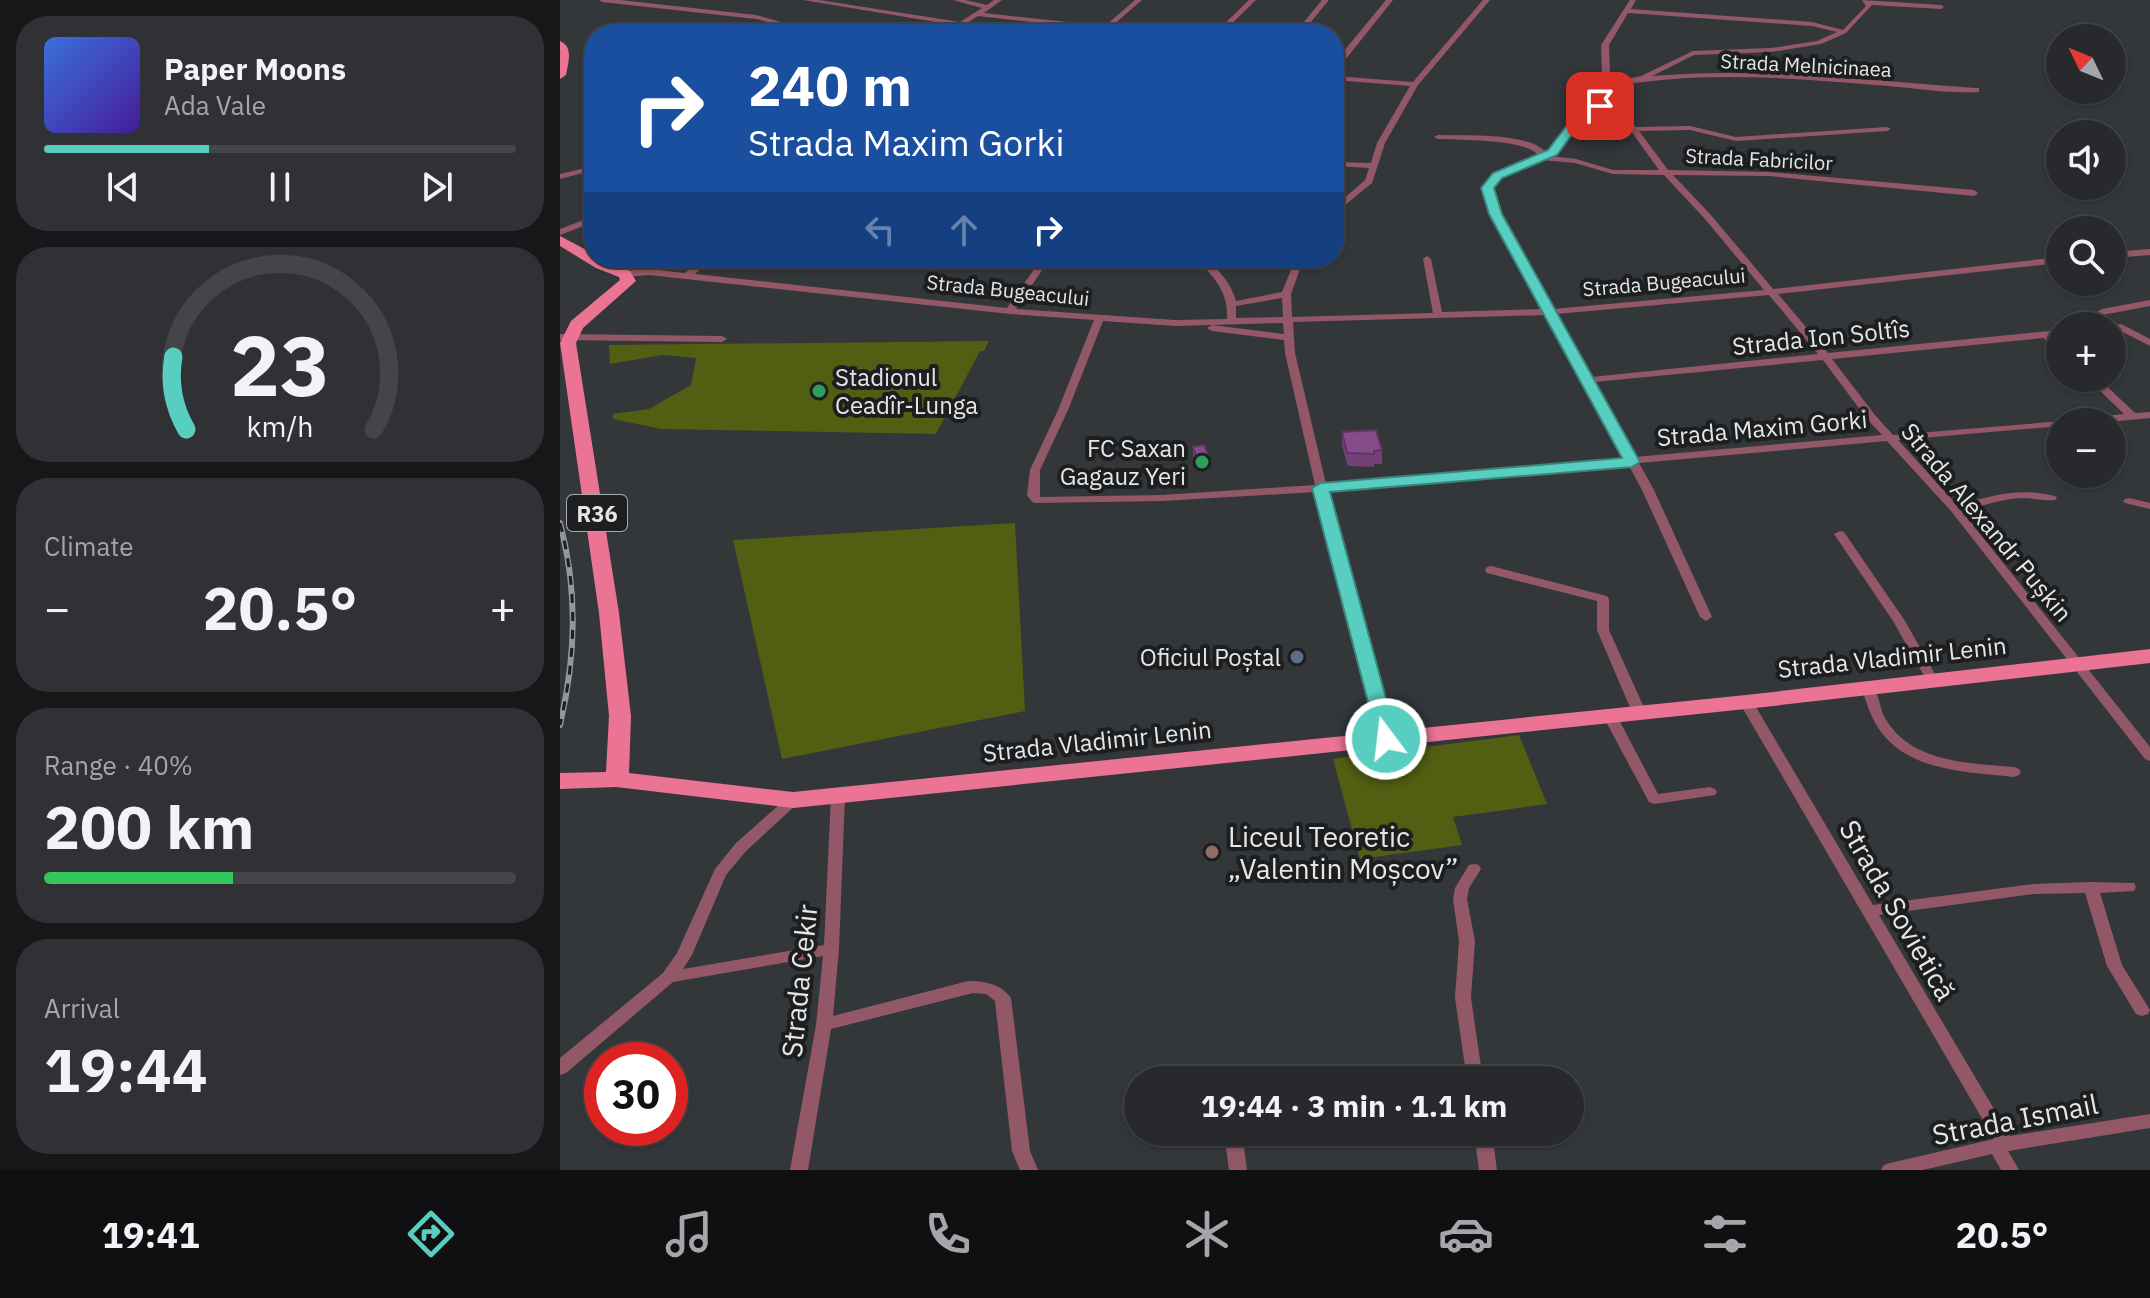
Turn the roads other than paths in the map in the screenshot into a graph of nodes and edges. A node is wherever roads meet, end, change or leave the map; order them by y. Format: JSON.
{"nodes":[{"id":1,"x":602,"y":0,"type":"edge"},
{"id":2,"x":806,"y":0,"type":"edge"},
{"id":3,"x":956,"y":0,"type":"edge"},
{"id":4,"x":999,"y":0,"type":"edge"},
{"id":5,"x":1139,"y":0,"type":"edge"},
{"id":6,"x":1253,"y":0,"type":"edge"},
{"id":7,"x":1326,"y":0,"type":"edge"},
{"id":8,"x":1390,"y":0,"type":"edge"},
{"id":9,"x":1487,"y":0,"type":"edge"},
{"id":10,"x":1633,"y":0,"type":"edge"},
{"id":11,"x":1867,"y":1,"type":"edge"},
{"id":12,"x":988,"y":7,"type":"junction"},
{"id":13,"x":1941,"y":7,"type":"dead end"},
{"id":14,"x":680,"y":9,"type":"junction"},
{"id":15,"x":1625,"y":11,"type":"junction"},
{"id":16,"x":979,"y":14,"type":"junction"},
{"id":17,"x":681,"y":19,"type":"dead end"},
{"id":18,"x":783,"y":24,"type":"edge"},
{"id":19,"x":961,"y":24,"type":"joint"},
{"id":20,"x":1053,"y":24,"type":"edge"},
{"id":21,"x":1113,"y":24,"type":"edge"},
{"id":22,"x":1228,"y":24,"type":"edge"},
{"id":23,"x":1306,"y":24,"type":"edge"},
{"id":24,"x":1844,"y":32,"type":"junction"},
{"id":25,"x":560,"y":45,"type":"edge"},
{"id":26,"x":1344,"y":56,"type":"edge"},
{"id":27,"x":560,"y":75,"type":"edge"},
{"id":28,"x":1344,"y":79,"type":"edge"},
{"id":29,"x":1635,"y":80,"type":"junction"},
{"id":30,"x":1415,"y":84,"type":"junction"},
{"id":31,"x":1604,"y":86,"type":"junction"},
{"id":32,"x":1976,"y":90,"type":"dead end"},
{"id":33,"x":1598,"y":108,"type":"junction"},
{"id":34,"x":1634,"y":129,"type":"junction"},
{"id":35,"x":1887,"y":129,"type":"dead end"},
{"id":36,"x":1438,"y":137,"type":"dead end"},
{"id":37,"x":1544,"y":158,"type":"junction"},
{"id":38,"x":1344,"y":164,"type":"edge"},
{"id":39,"x":1374,"y":166,"type":"junction"},
{"id":40,"x":584,"y":171,"type":"edge"},
{"id":41,"x":1668,"y":173,"type":"junction"},
{"id":42,"x":560,"y":177,"type":"edge"},
{"id":43,"x":1974,"y":193,"type":"dead end"},
{"id":44,"x":1344,"y":203,"type":"edge"},
{"id":45,"x":584,"y":223,"type":"edge"},
{"id":46,"x":560,"y":232,"type":"edge"},
{"id":47,"x":560,"y":240,"type":"edge"},
{"id":48,"x":2150,"y":252,"type":"edge"},
{"id":49,"x":2126,"y":254,"type":"edge"},
{"id":50,"x":584,"y":255,"type":"edge"},
{"id":51,"x":1427,"y":259,"type":"dead end"},
{"id":52,"x":2046,"y":262,"type":"edge"},
{"id":53,"x":609,"y":268,"type":"edge"},
{"id":54,"x":696,"y":268,"type":"edge"},
{"id":55,"x":1039,"y":268,"type":"edge"},
{"id":56,"x":1209,"y":268,"type":"edge"},
{"id":57,"x":1296,"y":268,"type":"edge"},
{"id":58,"x":625,"y":274,"type":"junction"},
{"id":59,"x":687,"y":276,"type":"junction"},
{"id":60,"x":1769,"y":292,"type":"junction"},
{"id":61,"x":1286,"y":294,"type":"junction"},
{"id":62,"x":2150,"y":303,"type":"edge"},
{"id":63,"x":1234,"y":304,"type":"junction"},
{"id":64,"x":1010,"y":311,"type":"junction"},
{"id":65,"x":1551,"y":312,"type":"junction"},
{"id":66,"x":2102,"y":312,"type":"dead end"},
{"id":67,"x":1438,"y":314,"type":"junction"},
{"id":68,"x":1099,"y":319,"type":"junction"},
{"id":69,"x":1286,"y":319,"type":"junction"},
{"id":70,"x":1231,"y":322,"type":"junction"},
{"id":71,"x":1175,"y":323,"type":"junction"},
{"id":72,"x":2126,"y":333,"type":"edge"},
{"id":73,"x":2046,"y":335,"type":"edge"},
{"id":74,"x":564,"y":337,"type":"edge"},
{"id":75,"x":1289,"y":338,"type":"junction"},
{"id":76,"x":722,"y":339,"type":"dead end"},
{"id":77,"x":2150,"y":343,"type":"edge"},
{"id":78,"x":1825,"y":356,"type":"junction"},
{"id":79,"x":1586,"y":380,"type":"junction"},
{"id":80,"x":2110,"y":392,"type":"edge"},
{"id":81,"x":2144,"y":418,"type":"edge"},
{"id":82,"x":2046,"y":424,"type":"edge"},
{"id":83,"x":1893,"y":438,"type":"junction"},
{"id":84,"x":1632,"y":462,"type":"junction"},
{"id":85,"x":1321,"y":488,"type":"junction"},
{"id":86,"x":2051,"y":498,"type":"dead end"},
{"id":87,"x":2129,"y":501,"type":"dead end"},
{"id":88,"x":2150,"y":506,"type":"edge"},
{"id":89,"x":1955,"y":509,"type":"junction"},
{"id":90,"x":1840,"y":534,"type":"dead end"},
{"id":91,"x":1491,"y":570,"type":"dead end"},
{"id":92,"x":1706,"y":617,"type":"dead end"},
{"id":93,"x":2150,"y":656,"type":"edge"},
{"id":94,"x":2078,"y":664,"type":"junction"},
{"id":95,"x":1933,"y":681,"type":"junction"},
{"id":96,"x":1868,"y":688,"type":"junction"},
{"id":97,"x":1746,"y":702,"type":"junction"},
{"id":98,"x":1639,"y":712,"type":"junction"},
{"id":99,"x":1610,"y":716,"type":"junction"},
{"id":100,"x":1386,"y":739,"type":"junction"},
{"id":101,"x":2150,"y":756,"type":"edge"},
{"id":102,"x":2014,"y":772,"type":"dead end"},
{"id":103,"x":616,"y":779,"type":"junction"},
{"id":104,"x":560,"y":781,"type":"edge"},
{"id":105,"x":1710,"y":792,"type":"dead end"},
{"id":106,"x":838,"y":796,"type":"junction"},
{"id":107,"x":793,"y":800,"type":"junction"},
{"id":108,"x":1474,"y":869,"type":"dead end"},
{"id":109,"x":2091,"y":887,"type":"junction"},
{"id":110,"x":2129,"y":887,"type":"dead end"},
{"id":111,"x":1869,"y":911,"type":"junction"},
{"id":112,"x":831,"y":949,"type":"junction"},
{"id":113,"x":669,"y":977,"type":"junction"},
{"id":114,"x":2142,"y":1010,"type":"dead end"},
{"id":115,"x":824,"y":1025,"type":"junction"},
{"id":116,"x":1473,"y":1066,"type":"edge"},
{"id":117,"x":560,"y":1068,"type":"edge"},
{"id":118,"x":2150,"y":1121,"type":"edge"},
{"id":119,"x":2001,"y":1145,"type":"junction"},
{"id":120,"x":1235,"y":1146,"type":"edge"},
{"id":121,"x":1485,"y":1146,"type":"edge"},
{"id":122,"x":799,"y":1170,"type":"edge"},
{"id":123,"x":1029,"y":1170,"type":"edge"},
{"id":124,"x":1238,"y":1170,"type":"edge"},
{"id":125,"x":1488,"y":1170,"type":"edge"},
{"id":126,"x":1890,"y":1170,"type":"edge"},
{"id":127,"x":2010,"y":1170,"type":"edge"}],
"edges":[{"from":1,"to":14,"type":"street"},
{"from":2,"to":19,"type":"street"},
{"from":3,"to":12,"type":"street"},
{"from":4,"to":12,"type":"street"},
{"from":5,"to":21,"type":"street"},
{"from":6,"to":22,"type":"street"},
{"from":7,"to":23,"type":"street"},
{"from":8,"to":26,"type":"street"},
{"from":9,"to":30,"type":"street"},
{"from":10,"to":15,"type":"street"},
{"from":11,"to":13,"type":"street"},
{"from":11,"to":24,"type":"street"},
{"from":12,"to":16,"type":"street"},
{"from":14,"to":17,"type":"street"},
{"from":14,"to":18,"type":"street"},
{"from":15,"to":24,"type":"street"},
{"from":15,"to":31,"type":"street"},
{"from":16,"to":19,"type":"street"},
{"from":16,"to":20,"type":"street"},
{"from":24,"to":29,"type":"street"},
{"from":25,"to":27,"type":"main road"},
{"from":28,"to":30,"type":"street"},
{"from":29,"to":31,"type":"street"},
{"from":29,"to":32,"type":"street","name":"Strada Melnicinaea"},
{"from":30,"to":39,"type":"street"},
{"from":31,"to":33,"type":"street"},
{"from":33,"to":34,"type":"street","name":"Strada Alexandr Pușkin"},
{"from":33,"to":37,"type":"street"},
{"from":34,"to":35,"type":"street"},
{"from":34,"to":41,"type":"street","name":"Strada Alexandr Pușkin"},
{"from":36,"to":37,"type":"street"},
{"from":37,"to":41,"type":"street","name":"Strada Fabricilor"},
{"from":37,"to":65,"type":"street"},
{"from":38,"to":39,"type":"street"},
{"from":39,"to":44,"type":"street"},
{"from":40,"to":42,"type":"street"},
{"from":41,"to":43,"type":"street","name":"Strada Fabricilor"},
{"from":41,"to":60,"type":"street","name":"Strada Alexandr Pușkin"},
{"from":45,"to":46,"type":"street"},
{"from":47,"to":50,"type":"main road","name":"Strada Bugeacului"},
{"from":48,"to":49,"type":"street"},
{"from":51,"to":67,"type":"street"},
{"from":52,"to":60,"type":"street","name":"Strada Bugeacului"},
{"from":53,"to":58,"type":"main road","name":"Strada Bugeacului"},
{"from":54,"to":59,"type":"street"},
{"from":55,"to":64,"type":"street"},
{"from":56,"to":63,"type":"street"},
{"from":57,"to":61,"type":"street"},
{"from":58,"to":59,"type":"street","name":"Strada Bugeacului"},
{"from":58,"to":74,"type":"main road"},
{"from":59,"to":64,"type":"street","name":"Strada Bugeacului"},
{"from":60,"to":65,"type":"street","name":"Strada Bugeacului"},
{"from":60,"to":78,"type":"street","name":"Strada Alexandr Pușkin"},
{"from":61,"to":63,"type":"street"},
{"from":61,"to":69,"type":"street"},
{"from":62,"to":66,"type":"street"},
{"from":63,"to":70,"type":"street"},
{"from":64,"to":68,"type":"street","name":"Strada Bugeacului"},
{"from":65,"to":67,"type":"street","name":"Strada Bugeacului"},
{"from":65,"to":79,"type":"street"},
{"from":67,"to":69,"type":"street","name":"Strada Bugeacului"},
{"from":68,"to":71,"type":"street","name":"Strada Bugeacului"},
{"from":68,"to":85,"type":"street","name":"Strada Maxim Gorki"},
{"from":69,"to":70,"type":"street","name":"Strada Bugeacului"},
{"from":69,"to":75,"type":"street"},
{"from":70,"to":71,"type":"street","name":"Strada Bugeacului"},
{"from":71,"to":75,"type":"street","name":"Strada Bugeacului"},
{"from":72,"to":77,"type":"street"},
{"from":73,"to":78,"type":"street","name":"Strada Ion Soltîs"},
{"from":74,"to":76,"type":"street"},
{"from":74,"to":103,"type":"main road","number":"R36"},
{"from":75,"to":85,"type":"street"},
{"from":78,"to":79,"type":"street","name":"Strada Ion Soltîs"},
{"from":78,"to":83,"type":"street","name":"Strada Alexandr Pușkin"},
{"from":79,"to":84,"type":"street"},
{"from":80,"to":81,"type":"street"},
{"from":82,"to":83,"type":"street","name":"Strada Maxim Gorki"},
{"from":83,"to":84,"type":"street","name":"Strada Maxim Gorki"},
{"from":83,"to":89,"type":"street","name":"Strada Alexandr Pușkin"},
{"from":84,"to":85,"type":"street","name":"Strada Maxim Gorki"},
{"from":84,"to":92,"type":"street"},
{"from":85,"to":100,"type":"street"},
{"from":86,"to":89,"type":"street"},
{"from":87,"to":88,"type":"street"},
{"from":89,"to":94,"type":"street","name":"Strada Alexandr Pușkin"},
{"from":90,"to":95,"type":"street"},
{"from":91,"to":98,"type":"street"},
{"from":93,"to":94,"type":"main road","name":"Strada Vladimir Lenin"},
{"from":94,"to":95,"type":"main road","name":"Strada Vladimir Lenin"},
{"from":94,"to":101,"type":"street","name":"Strada Alexandr Pușkin"},
{"from":95,"to":96,"type":"main road","name":"Strada Vladimir Lenin"},
{"from":96,"to":97,"type":"main road","name":"Strada Vladimir Lenin"},
{"from":96,"to":102,"type":"street"},
{"from":97,"to":98,"type":"main road","name":"Strada Vladimir Lenin"},
{"from":97,"to":111,"type":"street","name":"Strada Sovietică"},
{"from":98,"to":99,"type":"main road","name":"Strada Vladimir Lenin"},
{"from":99,"to":100,"type":"main road","name":"Strada Vladimir Lenin"},
{"from":99,"to":105,"type":"street"},
{"from":100,"to":106,"type":"main road","name":"Strada Vladimir Lenin"},
{"from":103,"to":104,"type":"main road","name":"Strada Vladimir Lenin"},
{"from":103,"to":107,"type":"main road","name":"Strada Vladimir Lenin"},
{"from":106,"to":107,"type":"main road","name":"Strada Vladimir Lenin"},
{"from":106,"to":112,"type":"street","name":"Strada Cekir"},
{"from":107,"to":113,"type":"street"},
{"from":108,"to":116,"type":"street"},
{"from":109,"to":110,"type":"street"},
{"from":109,"to":111,"type":"street"},
{"from":109,"to":114,"type":"street"},
{"from":111,"to":119,"type":"street","name":"Strada Sovietică"},
{"from":112,"to":113,"type":"street"},
{"from":112,"to":115,"type":"street","name":"Strada Cekir"},
{"from":113,"to":117,"type":"street"},
{"from":115,"to":122,"type":"street","name":"Strada Cekir"},
{"from":115,"to":123,"type":"street"},
{"from":118,"to":119,"type":"street","name":"Strada Ismail"},
{"from":119,"to":126,"type":"street","name":"Strada Ismail"},
{"from":119,"to":127,"type":"street","name":"Strada Sovietică"},
{"from":120,"to":124,"type":"street"},
{"from":121,"to":125,"type":"street"}]}
